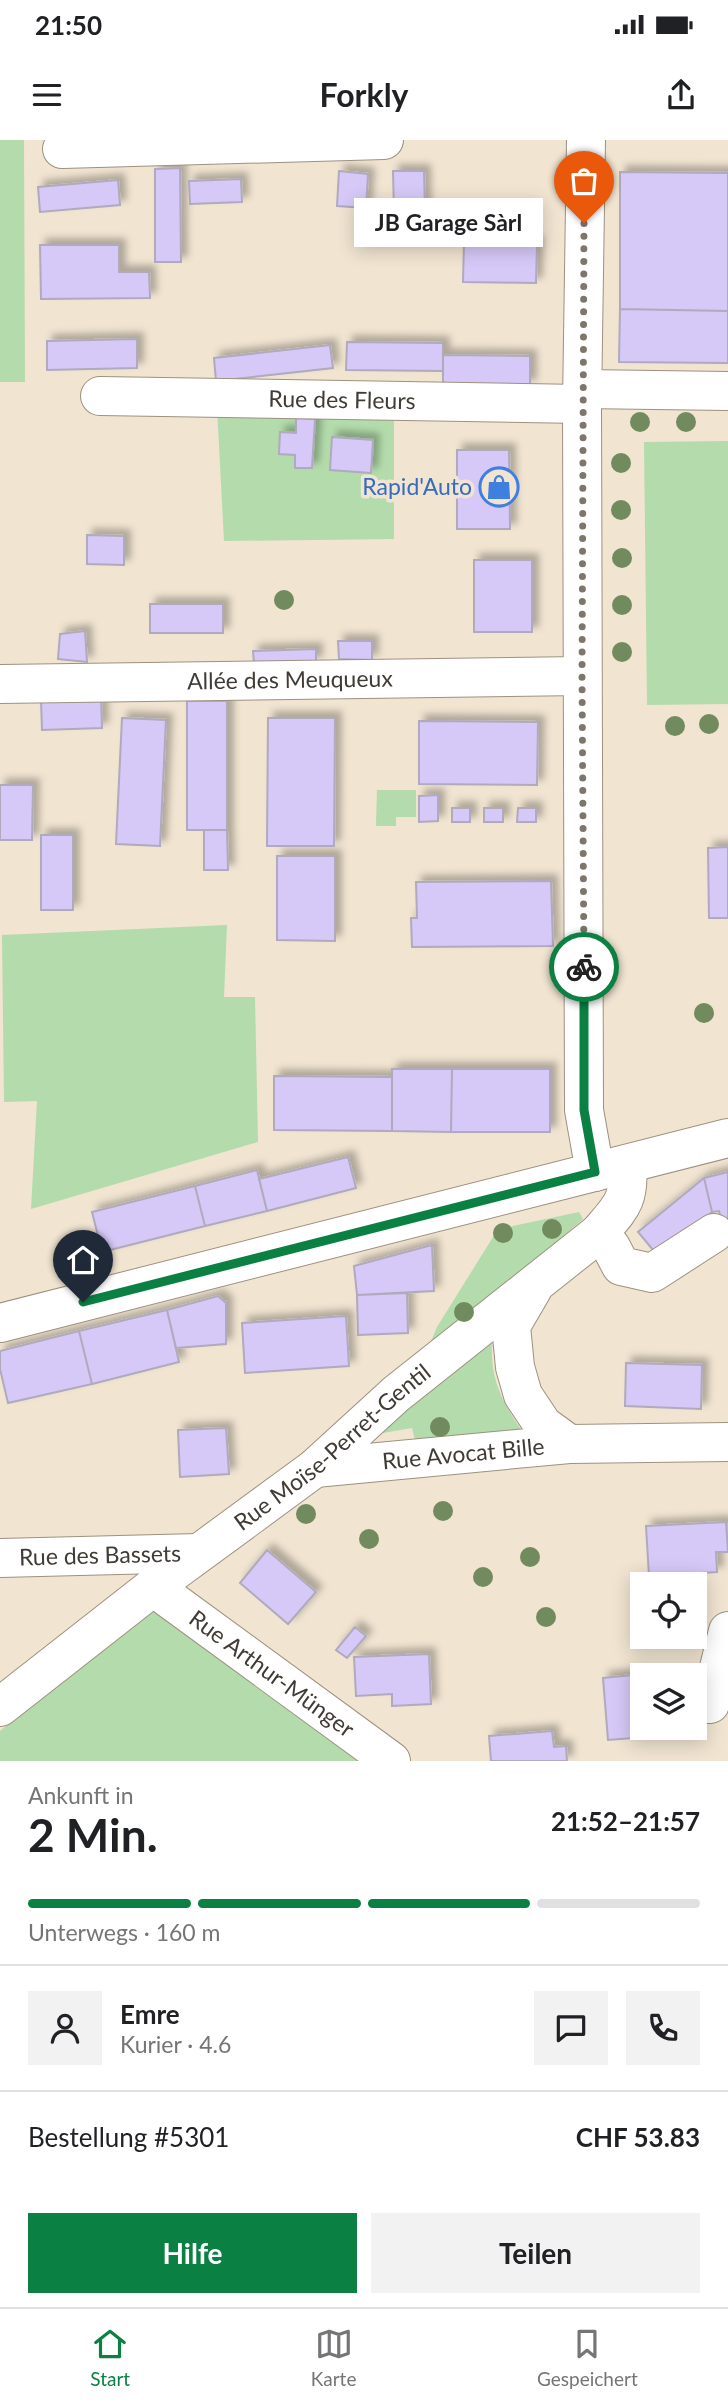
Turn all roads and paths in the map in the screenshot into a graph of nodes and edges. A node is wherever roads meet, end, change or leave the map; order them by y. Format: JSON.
{"nodes":[{"id":1,"x":384,"y":140,"type":"edge"},
{"id":2,"x":586,"y":140,"type":"edge"},
{"id":3,"x":62,"y":149,"type":"dead end"},
{"id":4,"x":728,"y":391,"type":"edge"},
{"id":5,"x":100,"y":396,"type":"dead end"},
{"id":6,"x":582,"y":397,"type":"junction"},
{"id":7,"x":582,"y":676,"type":"junction"},
{"id":8,"x":0,"y":684,"type":"edge"},
{"id":9,"x":728,"y":1138,"type":"edge"},
{"id":10,"x":611,"y":1168,"type":"junction"},
{"id":11,"x":599,"y":1233,"type":"junction"},
{"id":12,"x":714,"y":1233,"type":"dead end"},
{"id":13,"x":536,"y":1283,"type":"junction"},
{"id":14,"x":0,"y":1324,"type":"edge"},
{"id":15,"x":728,"y":1442,"type":"edge"},
{"id":16,"x":569,"y":1444,"type":"junction"},
{"id":17,"x":315,"y":1468,"type":"junction"},
{"id":18,"x":199,"y":1553,"type":"junction"},
{"id":19,"x":0,"y":1558,"type":"edge"},
{"id":20,"x":153,"y":1587,"type":"junction"},
{"id":21,"x":728,"y":1631,"type":"edge"},
{"id":22,"x":709,"y":1704,"type":"dead end"},
{"id":23,"x":0,"y":1707,"type":"edge"},
{"id":24,"x":391,"y":1761,"type":"edge"}],
"edges":[{"from":1,"to":3,"type":"street"},
{"from":2,"to":6,"type":"street","name":"Rue Moïse-Perret-Gentil"},
{"from":4,"to":6,"type":"street","name":"Rue des Fleurs"},
{"from":5,"to":6,"type":"street","name":"Rue des Fleurs"},
{"from":6,"to":7,"type":"street","name":"Rue Moïse-Perret-Gentil"},
{"from":7,"to":8,"type":"street","name":"Allée des Meuqueux"},
{"from":7,"to":10,"type":"street","name":"Rue Moïse-Perret-Gentil"},
{"from":9,"to":10,"type":"street"},
{"from":10,"to":11,"type":"street","name":"Rue Moïse-Perret-Gentil"},
{"from":10,"to":14,"type":"street"},
{"from":11,"to":12,"type":"street"},
{"from":11,"to":13,"type":"street","name":"Rue Moïse-Perret-Gentil"},
{"from":13,"to":16,"type":"street","name":"Rue Avocat Bille"},
{"from":13,"to":17,"type":"street","name":"Rue Moïse-Perret-Gentil"},
{"from":15,"to":16,"type":"street","name":"Rue Avocat Bille"},
{"from":16,"to":17,"type":"street","name":"Rue Avocat Bille"},
{"from":17,"to":18,"type":"street","name":"Rue Moïse-Perret-Gentil"},
{"from":18,"to":19,"type":"street","name":"Rue des Bassets"},
{"from":18,"to":20,"type":"street","name":"Rue Moïse-Perret-Gentil"},
{"from":20,"to":23,"type":"street","name":"Rue Moïse-Perret-Gentil"},
{"from":20,"to":24,"type":"street","name":"Rue Arthur-Münger"},
{"from":21,"to":22,"type":"street"}]}
